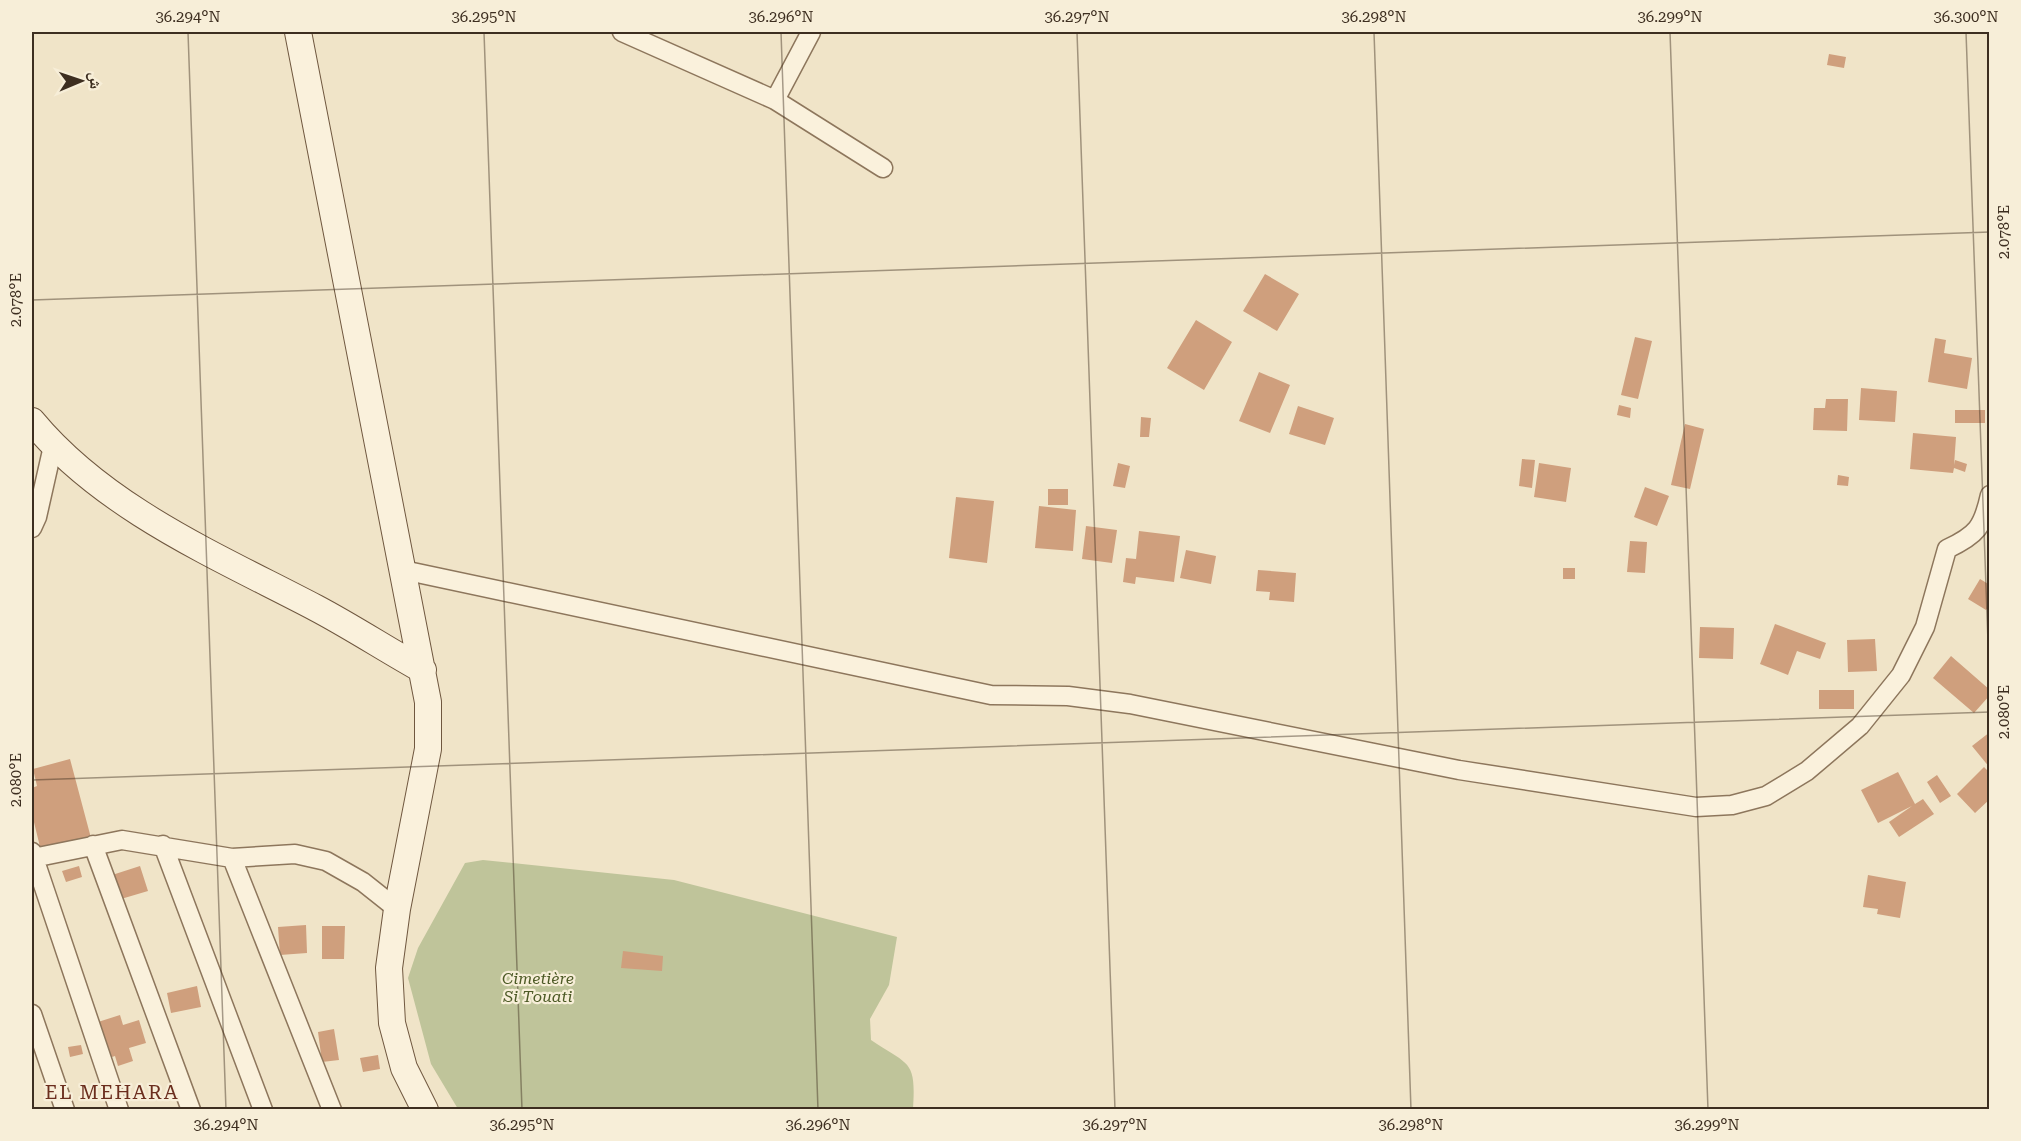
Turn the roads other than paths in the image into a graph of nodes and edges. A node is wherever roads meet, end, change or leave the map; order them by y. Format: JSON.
{"nodes":[{"id":1,"x":298,"y":32,"type":"edge"},
{"id":2,"x":622,"y":32,"type":"edge"},
{"id":3,"x":811,"y":32,"type":"edge"},
{"id":4,"x":641,"y":35,"type":"edge"},
{"id":5,"x":775,"y":100,"type":"junction"},
{"id":6,"x":883,"y":168,"type":"dead end"},
{"id":7,"x":32,"y":421,"type":"edge"},
{"id":8,"x":53,"y":447,"type":"junction"},
{"id":9,"x":1989,"y":495,"type":"edge"},
{"id":10,"x":32,"y":528,"type":"edge"},
{"id":11,"x":403,"y":570,"type":"junction"},
{"id":12,"x":423,"y":670,"type":"junction"},
{"id":13,"x":163,"y":845,"type":"junction"},
{"id":14,"x":93,"y":846,"type":"junction"},
{"id":15,"x":32,"y":855,"type":"edge"},
{"id":16,"x":232,"y":858,"type":"junction"},
{"id":17,"x":396,"y":909,"type":"junction"},
{"id":18,"x":32,"y":1014,"type":"edge"},
{"id":19,"x":65,"y":1110,"type":"edge"},
{"id":20,"x":119,"y":1110,"type":"edge"},
{"id":21,"x":191,"y":1110,"type":"edge"},
{"id":22,"x":263,"y":1110,"type":"edge"},
{"id":23,"x":333,"y":1110,"type":"edge"},
{"id":24,"x":425,"y":1110,"type":"edge"}],
"edges":[{"from":1,"to":11,"type":"main road"},
{"from":2,"to":4,"type":"street"},
{"from":3,"to":5,"type":"street"},
{"from":4,"to":5,"type":"street"},
{"from":5,"to":6,"type":"street"},
{"from":7,"to":8,"type":"main road"},
{"from":8,"to":10,"type":"street"},
{"from":8,"to":12,"type":"main road"},
{"from":9,"to":11,"type":"street"},
{"from":11,"to":12,"type":"main road"},
{"from":12,"to":17,"type":"main road"},
{"from":13,"to":14,"type":"street"},
{"from":13,"to":16,"type":"street"},
{"from":13,"to":22,"type":"street"},
{"from":14,"to":15,"type":"street"},
{"from":14,"to":21,"type":"street"},
{"from":15,"to":20,"type":"street"},
{"from":16,"to":17,"type":"street"},
{"from":16,"to":23,"type":"street"},
{"from":17,"to":24,"type":"main road"},
{"from":18,"to":19,"type":"street"}]}
